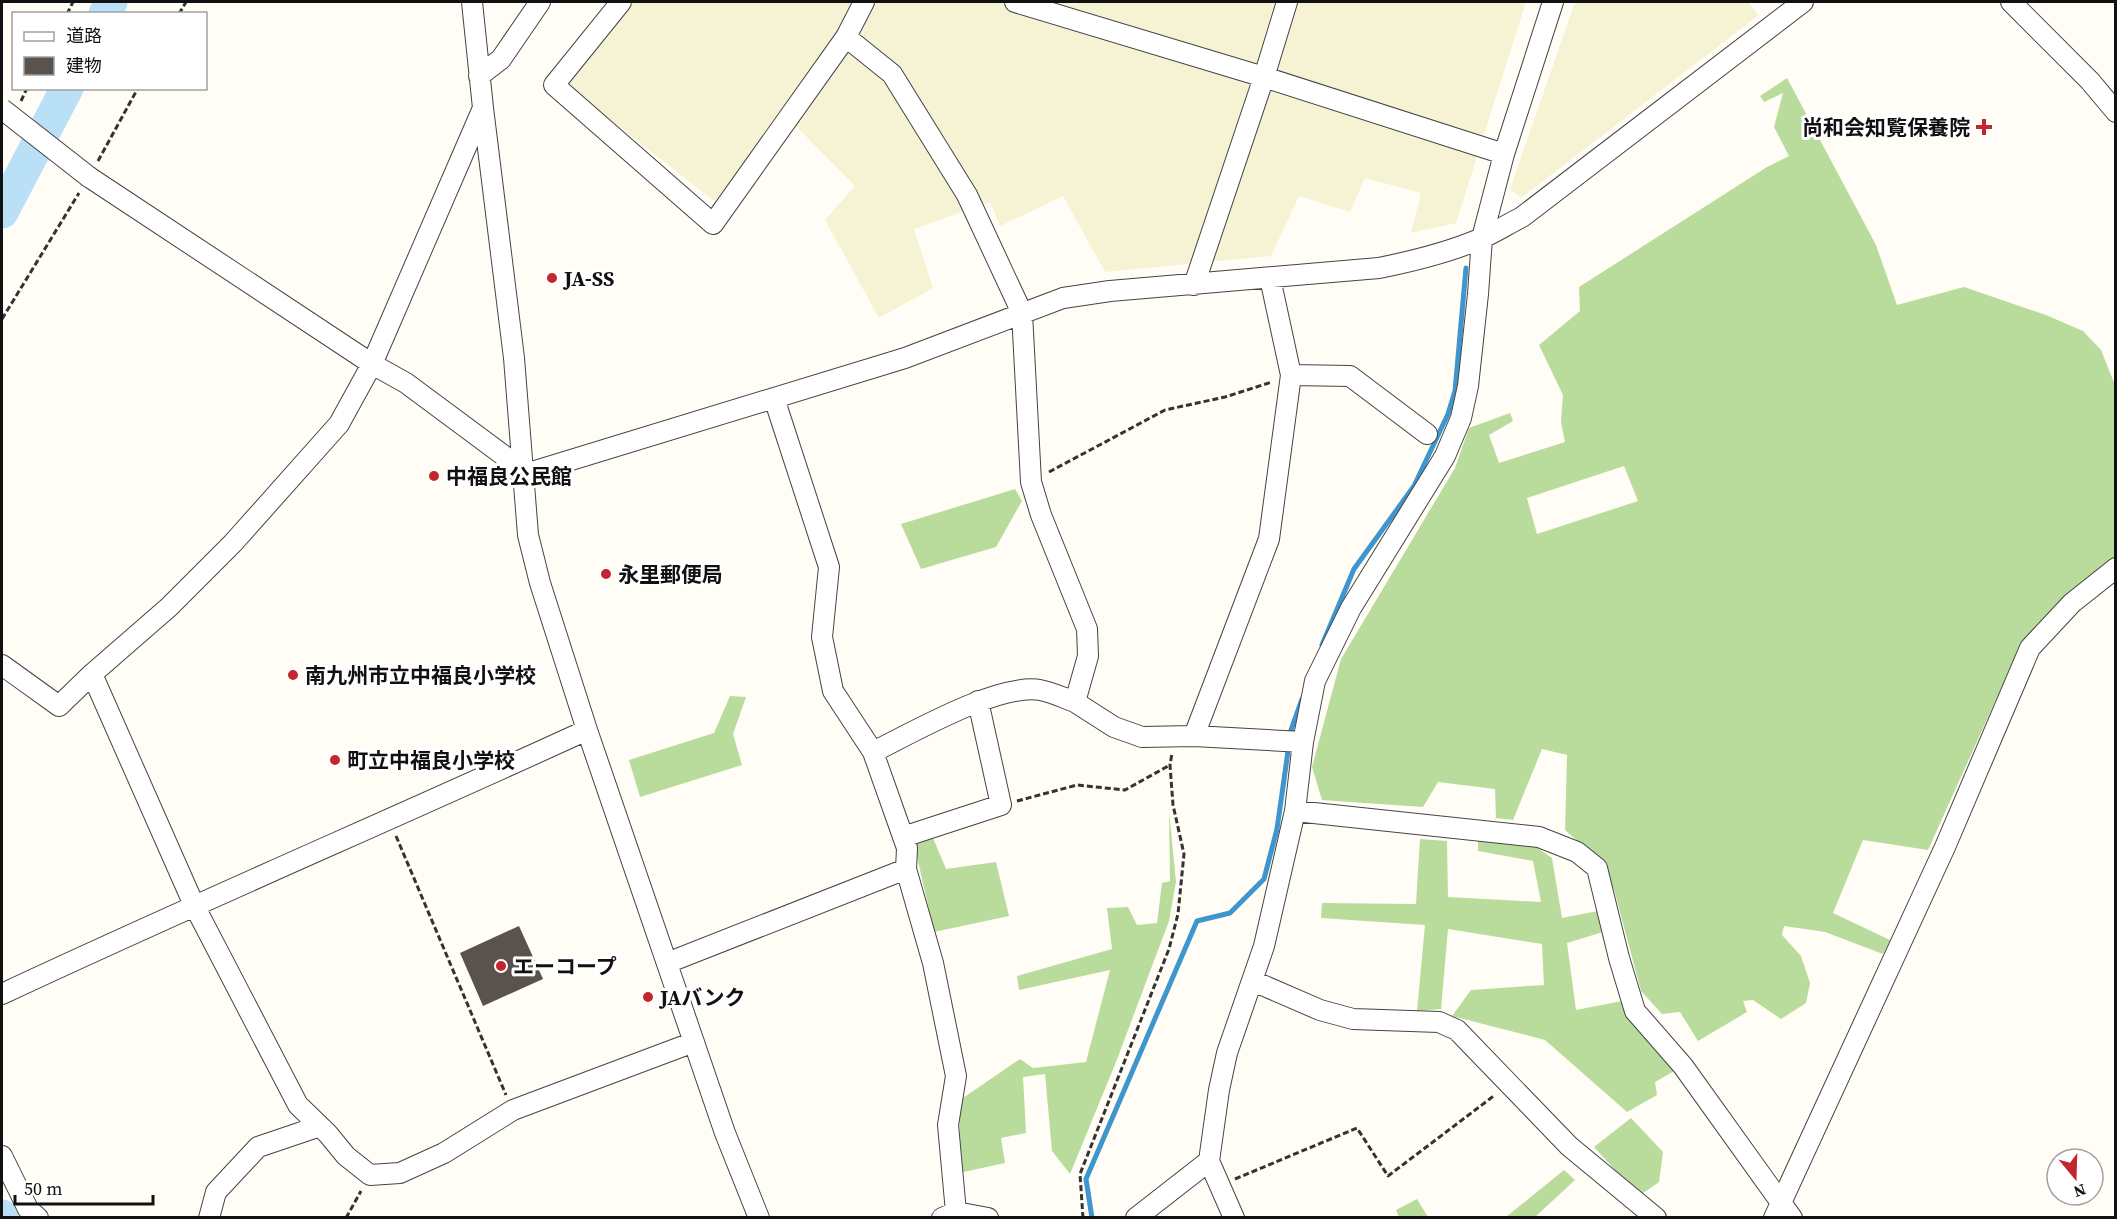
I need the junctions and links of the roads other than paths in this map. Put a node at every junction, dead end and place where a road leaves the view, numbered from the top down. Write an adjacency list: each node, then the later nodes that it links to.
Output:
1 (472, 2): 11 (street)
2 (540, 2): 11 (street)
3 (621, 2): 10 (street)
4 (864, 2): 10 (street)
5 (1015, 2): 12 (street)
6 (1287, 2): 12 (street)
7 (1553, 2): 16 (street)
8 (1803, 2): 17 (street)
9 (2011, 2): 15 (street)
10 (846, 37): 20 (street)
11 (479, 76): 13 (street)
12 (1264, 76): 16 (street); 19 (street)
13 (483, 108): 21 (street); 25 (street)
14 (2, 109): 21 (street, bridge)
15 (2115, 112)
16 (1504, 154): 17 (street)
17 (1482, 238): 18 (street); 33 (street)
18 (1270, 278): 19 (street); 22 (street)
19 (1194, 285): 20 (street)
20 (1022, 313): 23 (street); 30 (street)
21 (372, 364): 25 (street); 28 (street)
22 (1290, 375): 24 (street); 32 (street)
23 (774, 398): 25 (street); 34 (street)
24 (1427, 434)
25 (522, 475): 31 (street)
26 (2115, 568): 46 (street)
27 (2, 665): 28 (street)
28 (92, 674): 38 (street)
29 (978, 701): 30 (street); 34 (street); 36 (street)
30 (1075, 702): 32 (street)
31 (587, 730): 38 (street); 39 (street)
32 (1185, 737): 33 (street)
33 (1292, 741): 35 (street)
34 (873, 752): 36 (street)
35 (1295, 812): 40 (street); 46 (street)
36 (903, 837): 37 (street)
37 (906, 869): 39 (street); 47 (street)
38 (194, 905): 41 (street); 43 (street)
39 (667, 963): 42 (street)
40 (1253, 981): 45 (street); 54 (street)
41 (2, 994)
42 (693, 1042): 43 (street); 50 (street)
43 (320, 1125): 49 (street)
44 (2, 1156): 48 (street)
45 (1209, 1161): 52 (street); 53 (street)
46 (1782, 1213)
47 (949, 1215): 51 (street)
48 (38, 1218)
49 (209, 1218)
50 (759, 1218)
51 (988, 1218)
52 (1136, 1218)
53 (1234, 1218)
54 (1656, 1218)

